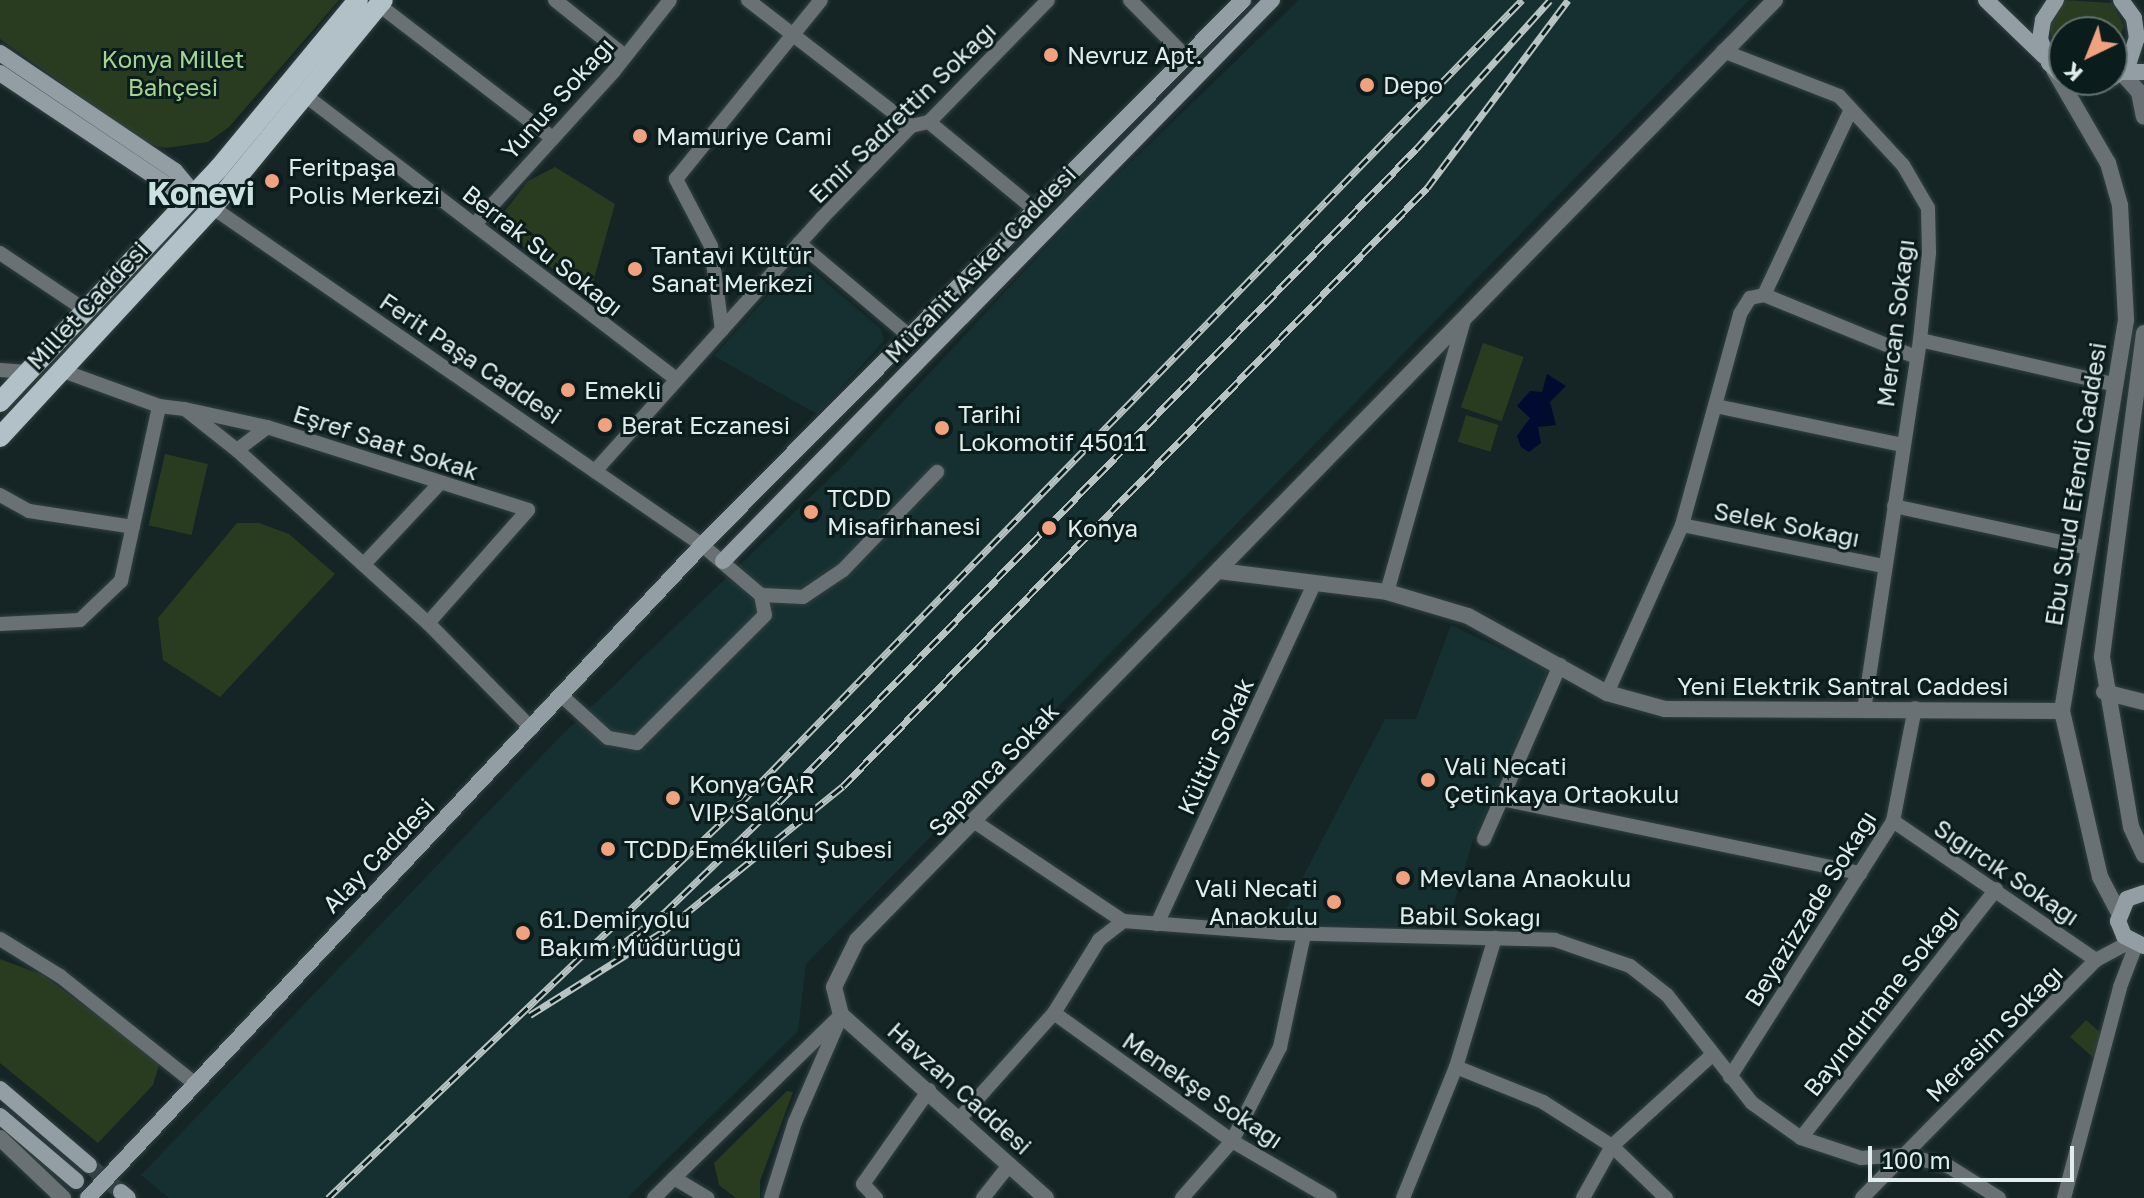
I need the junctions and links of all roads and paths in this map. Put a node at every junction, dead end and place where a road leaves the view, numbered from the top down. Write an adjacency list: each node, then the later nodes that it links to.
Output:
1 (358, 0): 33 (main road, Millet Caddesi)
2 (555, 0): 21 (street)
3 (670, 0): 21 (street, Yunus Sokağı)
4 (748, 0): 16 (street)
5 (821, 0): 16 (street)
6 (1048, 0): 30 (street, Emir Sadrettin Sokağı)
7 (1130, 0): 22 (street)
8 (1243, 0): 22 (main road, Mücahit Asker Caddesi)
9 (1272, 0): 69 (main road, Mücahit Asker Caddesi)
10 (1775, 0): 18 (street, Sapanca Sokak)
11 (1986, 0): 23 (main road)
12 (2056, 0): 17 (main road)
13 (2123, 1): 15 (main road); 20 (main road)
14 (381, 3): 26 (main road, Millet Caddesi); 32 (street)
15 (2144, 11)
16 (794, 35): 31 (street); 42 (street)
17 (2048, 50)
18 (1723, 51): 28 (street, Mercan Sokağı); 41 (street, Sapanca Sokak)
19 (0, 53): 33 (main road, Ferit Paşa Caddesi)
20 (2128, 53)
21 (625, 56): 32 (street, Yunus Sokağı)
22 (1187, 58): 35 (main road, Mücahit Asker Caddesi)
23 (2048, 62)
24 (0, 73): 33 (main road, Ferit Paşa Caddesi)
25 (2128, 85): 29 (street)
26 (306, 96): 34 (main road, Millet Caddesi); 36 (street, Berrak Su Sokağı)
27 (2070, 96): 51 (street, Ebu Suud Efendi Caddesi)
28 (1851, 109): 39 (street); 45 (street, Mercan Sokağı)
29 (2144, 117)
30 (929, 122): 31 (street, Emir Sadrettin Sokağı); 35 (street)
31 (911, 126): 37 (street, Emir Sadrettin Sokağı)
32 (551, 137): 36 (street, Yunus Sokağı)
33 (194, 194): 34 (street, Ferit Paşa Caddesi); 40 (main road, Millet Caddesi)
34 (212, 208): 48 (main road, Millet Caddesi); 60 (street, Ferit Paşa Caddesi)
35 (1033, 208): 44 (main road, Mücahit Asker Caddesi)
36 (475, 224): 50 (street, Berrak Su Sokağı)
37 (799, 243): 42 (street, Emir Sadrettin Sokağı); 44 (street)
38 (0, 253): 40 (street)
39 (1764, 295): 46 (street); 54 (street)
40 (85, 310): 49 (main road, Millet Caddesi)
41 (1464, 316): 72 (street, Sapanca Sokak); 74 (street)
42 (722, 330): 50 (street, Emir Sadrettin Sokağı)
43 (2144, 333): 79 (street, Ebu Suud Efendi Caddesi)
44 (907, 334): 67 (main road, Mücahit Asker Caddesi)
45 (1920, 340): 46 (street, Mercan Sokağı); 51 (street)
46 (1916, 357): 58 (street, Mercan Sokağı)
47 (0, 370): 49 (street)
48 (63, 371): 53 (street); 57 (main road, Millet Caddesi)
49 (27, 372): 52 (main road, Millet Caddesi)
50 (677, 380): 60 (street, Emir Sadrettin Sokağı)
51 (2116, 385): 68 (street, Ebu Suud Efendi Caddesi)
52 (0, 402)
53 (159, 406): 55 (street); 66 (street)
54 (1716, 406): 58 (street); 65 (street)
55 (185, 409): 56 (street); 59 (street)
56 (267, 427): 59 (street, Eşref Saat Sokak); 62 (street, Eşref Saat Sokak)
57 (0, 437)
58 (1902, 445): 64 (street, Mercan Sokağı)
59 (237, 450): 70 (street)
60 (595, 471): 67 (street, Ferit Paşa Caddesi)
61 (937, 472): 75 (street)
62 (439, 484): 70 (street); 76 (street, Eşref Saat Sokak)
63 (0, 495): 66 (street)
64 (1894, 506): 68 (street); 71 (street, Mercan Sokağı)
65 (1682, 525): 71 (street, Selek Sokağı); 80 (street)
66 (133, 527): 77 (street)
67 (702, 545): 69 (street, Ferit Paşa Caddesi); 81 (main road, Alay Caddesi)
68 (2088, 548): 85 (street, Ebu Suud Efendi Caddesi)
69 (723, 561): 75 (street, Ferit Paşa Caddesi)
70 (364, 564): 76 (street)
71 (1884, 566): 84 (street, Mercan Sokağı)
72 (1219, 571): 73 (street, Yeni Elektrik Santral Caddesi); 89 (street, Sapanca Sokak)
73 (1313, 586): 74 (street, Yeni Elektrik Santral Caddesi); 97 (street, Kültür Sokak)
74 (1387, 592): 78 (street, Yeni Elektrik Santral Caddesi)
75 (761, 595): 81 (street)
76 (428, 623): 86 (street)
77 (0, 624)
78 (1560, 665): 80 (street, Yeni Elektrik Santral Caddesi); 87 (street)
79 (2104, 692): 82 (street); 91 (street, Ebu Suud Efendi Caddesi)
80 (1607, 693): 84 (street, Yeni Elektrik Santral Caddesi)
81 (563, 697): 86 (main road, Alay Caddesi)
82 (2144, 702)
83 (1915, 708): 84 (street, Yeni Elektrik Santral Caddesi); 85 (street, Yeni Elektrik Santral Caddesi); 88 (street, Beyazizzade Sokağı)
84 (1864, 709)
85 (2062, 711): 95 (street, Ebu Suud Efendi Caddesi)
86 (532, 729): 108 (main road, Alay Caddesi)
87 (1502, 799): 90 (street); 92 (street)
88 (1893, 821): 92 (street, Beyazizzade Sokağı); 93 (street, Sığırcık Sokağı)
89 (975, 822): 96 (street, Babil Sokağı); 104 (street, Sapanca Sokak)
90 (1484, 839)
91 (2144, 855)
92 (1860, 873): 107 (street, Beyazizzade Sokağı)
93 (1996, 889): 102 (street, Sığırcık Sokağı); 114 (street, Bayındırhane Sokağı)
94 (2144, 893): 95 (main road)
95 (2119, 913): 101 (main road)
96 (1123, 921): 97 (street, Babil Sokağı); 103 (street)
97 (1157, 924): 98 (street, Babil Sokağı)
98 (1304, 934): 99 (street, Babil Sokağı); 115 (street)
99 (1495, 938): 105 (street, Babil Sokağı); 106 (street)
100 (0, 939): 108 (street)
101 (2139, 945): 102 (street, Merasim Sokağı); 137 (street)
102 (2096, 960): 117 (street, Merasim Sokağı)
103 (1054, 1013): 112 (street); 115 (street, Menekşe Sokağı)
104 (841, 1015): 110 (street, Havzan Caddesi); 120 (street); 126 (street)
105 (1712, 1055): 107 (street, Babil Sokağı); 116 (street)
106 (1456, 1067): 116 (street); 132 (street)
107 (1730, 1077): 114 (street, Babil Sokağı)
108 (194, 1083): 123 (main road, Alay Caddesi)
109 (0, 1089): 119 (main road)
110 (929, 1090): 112 (street, Havzan Caddesi); 127 (street)
111 (0, 1116): 121 (main road)
112 (961, 1117): 118 (street, Havzan Caddesi)
113 (0, 1138): 122 (street)
114 (1801, 1138): 117 (street, Babil Sokağı)
115 (1232, 1141): 130 (street); 131 (street, Menekşe Sokağı)
116 (1612, 1146): 133 (street); 134 (street)
117 (1904, 1155): 135 (street, Merasim Sokağı); 136 (street, Babil Sokağı)
118 (1010, 1164): 128 (street); 129 (street, Havzan Caddesi)
119 (89, 1165)
120 (674, 1178): 124 (street); 125 (street)
121 (76, 1181)
122 (63, 1198)
123 (88, 1198)
124 (654, 1198)
125 (707, 1198)
126 (771, 1198)
127 (876, 1198)
128 (983, 1198)
129 (1046, 1198)
130 (1182, 1198)
131 (1330, 1198)
132 (1403, 1198)
133 (1583, 1198)
134 (1666, 1198)
135 (1862, 1198)
136 (1999, 1198)
137 (2064, 1198)

